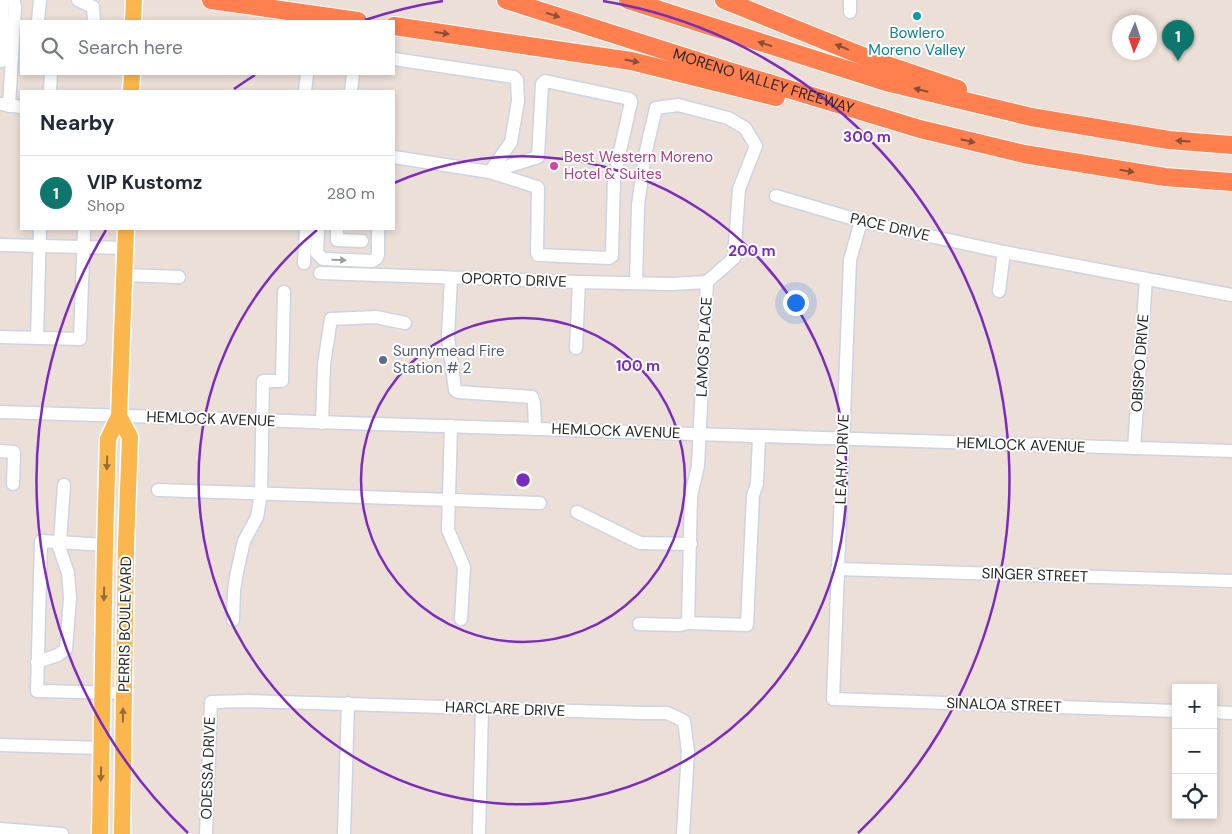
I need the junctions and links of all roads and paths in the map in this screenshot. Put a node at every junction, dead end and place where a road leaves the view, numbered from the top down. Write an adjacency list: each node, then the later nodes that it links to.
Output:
1 (3, 0): 16 (street)
2 (14, 0): 16 (street)
3 (40, 0): 10 (street)
4 (78, 0): 11 (street)
5 (134, 0): 12 (main road)
6 (212, 0): 13 (highway)
7 (506, 0): 27 (highway, MORENO VALLEY FREEWAY, one-way to 27)
8 (628, 0): 26 (highway, one-way to 8)
9 (724, 0): 26 (highway, one-way to 9)
10 (38, 20)
11 (94, 20)
12 (134, 20)
13 (351, 20)
14 (395, 26): 27 (highway, one-way to 27)
15 (395, 59): 30 (street)
16 (4, 61): 25 (street)
17 (51, 75): 21 (street)
18 (132, 75): 22 (main road)
19 (307, 75): 23 (street)
20 (353, 75): 24 (street)
21 (50, 90)
22 (131, 90)
23 (305, 90)
24 (351, 90)
25 (10, 105)
26 (1088, 126): 28 (highway, one-way to 26)
27 (920, 129): 31 (highway, MORENO VALLEY FREEWAY, one-way to 31)
28 (1232, 144)
29 (395, 157): 30 (street)
30 (490, 172): 30 (street)
31 (1232, 182)
32 (776, 196): 33 (street, PACE DRIVE)
33 (861, 221): 46 (street, PACE DRIVE); 71 (street, LEAHY DRIVE)
34 (40, 230): 43 (street)
35 (84, 230): 44 (street)
36 (126, 230): 45 (main road, PERRIS BOULEVARD)
37 (306, 230): 47 (street)
38 (318, 230): 40 (street, one-way to 40)
39 (337, 230): 41 (street)
40 (378, 230)
41 (362, 241)
42 (0, 245): 43 (street)
43 (40, 247): 44 (street); 61 (street)
44 (83, 247): 45 (street); 61 (street)
45 (125, 248): 49 (main road, PERRIS BOULEVARD)
46 (1004, 252): 52 (street, PACE DRIVE); 56 (street)
47 (304, 263)
48 (320, 272): 51 (street, OPORTO DRIVE)
49 (124, 275): 50 (street); 64 (main road, PERRIS BOULEVARD)
50 (179, 278)
51 (451, 278): 53 (street, OPORTO DRIVE); 68 (street)
52 (1146, 279): 58 (street, PACE DRIVE); 72 (street, OBISPO DRIVE)
53 (579, 282): 55 (street, OPORTO DRIVE); 62 (street)
54 (707, 282): 55 (street, OPORTO DRIVE); 55 (street, LAMOS PLACE); 69 (street, LAMOS PLACE)
55 (636, 283)
56 (999, 291)
57 (284, 292): 65 (street)
58 (1232, 294)
59 (405, 324): 66 (street)
60 (0, 337): 61 (street)
61 (37, 338)
62 (576, 348)
63 (0, 412): 64 (street, HEMLOCK AVENUE)
64 (119, 416): 65 (street, HEMLOCK AVENUE); 84 (main road, PERRIS BOULEVARD, one-way to 84); 93 (main road, PERRIS BOULEVARD)
65 (262, 421): 66 (street, HEMLOCK AVENUE); 78 (street)
66 (322, 423): 67 (street, HEMLOCK AVENUE)
67 (451, 426): 68 (street, HEMLOCK AVENUE); 79 (street)
68 (534, 429): 69 (street, HEMLOCK AVENUE)
69 (700, 434): 70 (street, HEMLOCK AVENUE); 83 (street, LAMOS PLACE)
70 (759, 436): 71 (street, HEMLOCK AVENUE); 89 (street)
71 (843, 440): 72 (street, HEMLOCK AVENUE); 85 (street, LEAHY DRIVE)
72 (1134, 448): 74 (street, HEMLOCK AVENUE)
73 (0, 451): 75 (street)
74 (1232, 451)
75 (13, 484)
76 (64, 485): 82 (street)
77 (158, 490): 78 (street)
78 (262, 494): 79 (street); 88 (street)
79 (448, 499): 80 (street); 87 (street)
80 (540, 503)
81 (577, 512): 83 (street)
82 (58, 541): 84 (street); 91 (street); 91 (street)
83 (690, 544): 89 (street, LAMOS PLACE)
84 (105, 545): 92 (main road, PERRIS BOULEVARD, one-way to 92)
85 (837, 569): 86 (street, SINGER STREET); 94 (street, LEAHY DRIVE)
86 (1232, 581)
87 (461, 619)
88 (233, 620)
89 (688, 623): 90 (street)
90 (639, 624)
91 (37, 662): 92 (street)
92 (102, 692): 93 (street); 102 (main road, PERRIS BOULEVARD)
93 (124, 693): 106 (main road, PERRIS BOULEVARD, one-way to 93)
94 (833, 699): 98 (street, SINALOA STREET)
95 (211, 702): 96 (street, HARCLARE DRIVE); 107 (street, ODESSA DRIVE)
96 (348, 703): 97 (street, HARCLARE DRIVE); 108 (street)
97 (482, 709): 109 (street); 110 (street, HARCLARE DRIVE)
98 (1172, 711)
99 (1217, 712): 100 (street)
100 (1232, 712)
101 (0, 745): 102 (street)
102 (101, 748): 105 (main road, PERRIS BOULEVARD, one-way to 105)
103 (1, 831): 104 (street)
104 (62, 834)
105 (100, 834)
106 (122, 834)
107 (206, 834)
108 (344, 834)
109 (479, 834)
110 (683, 834)

